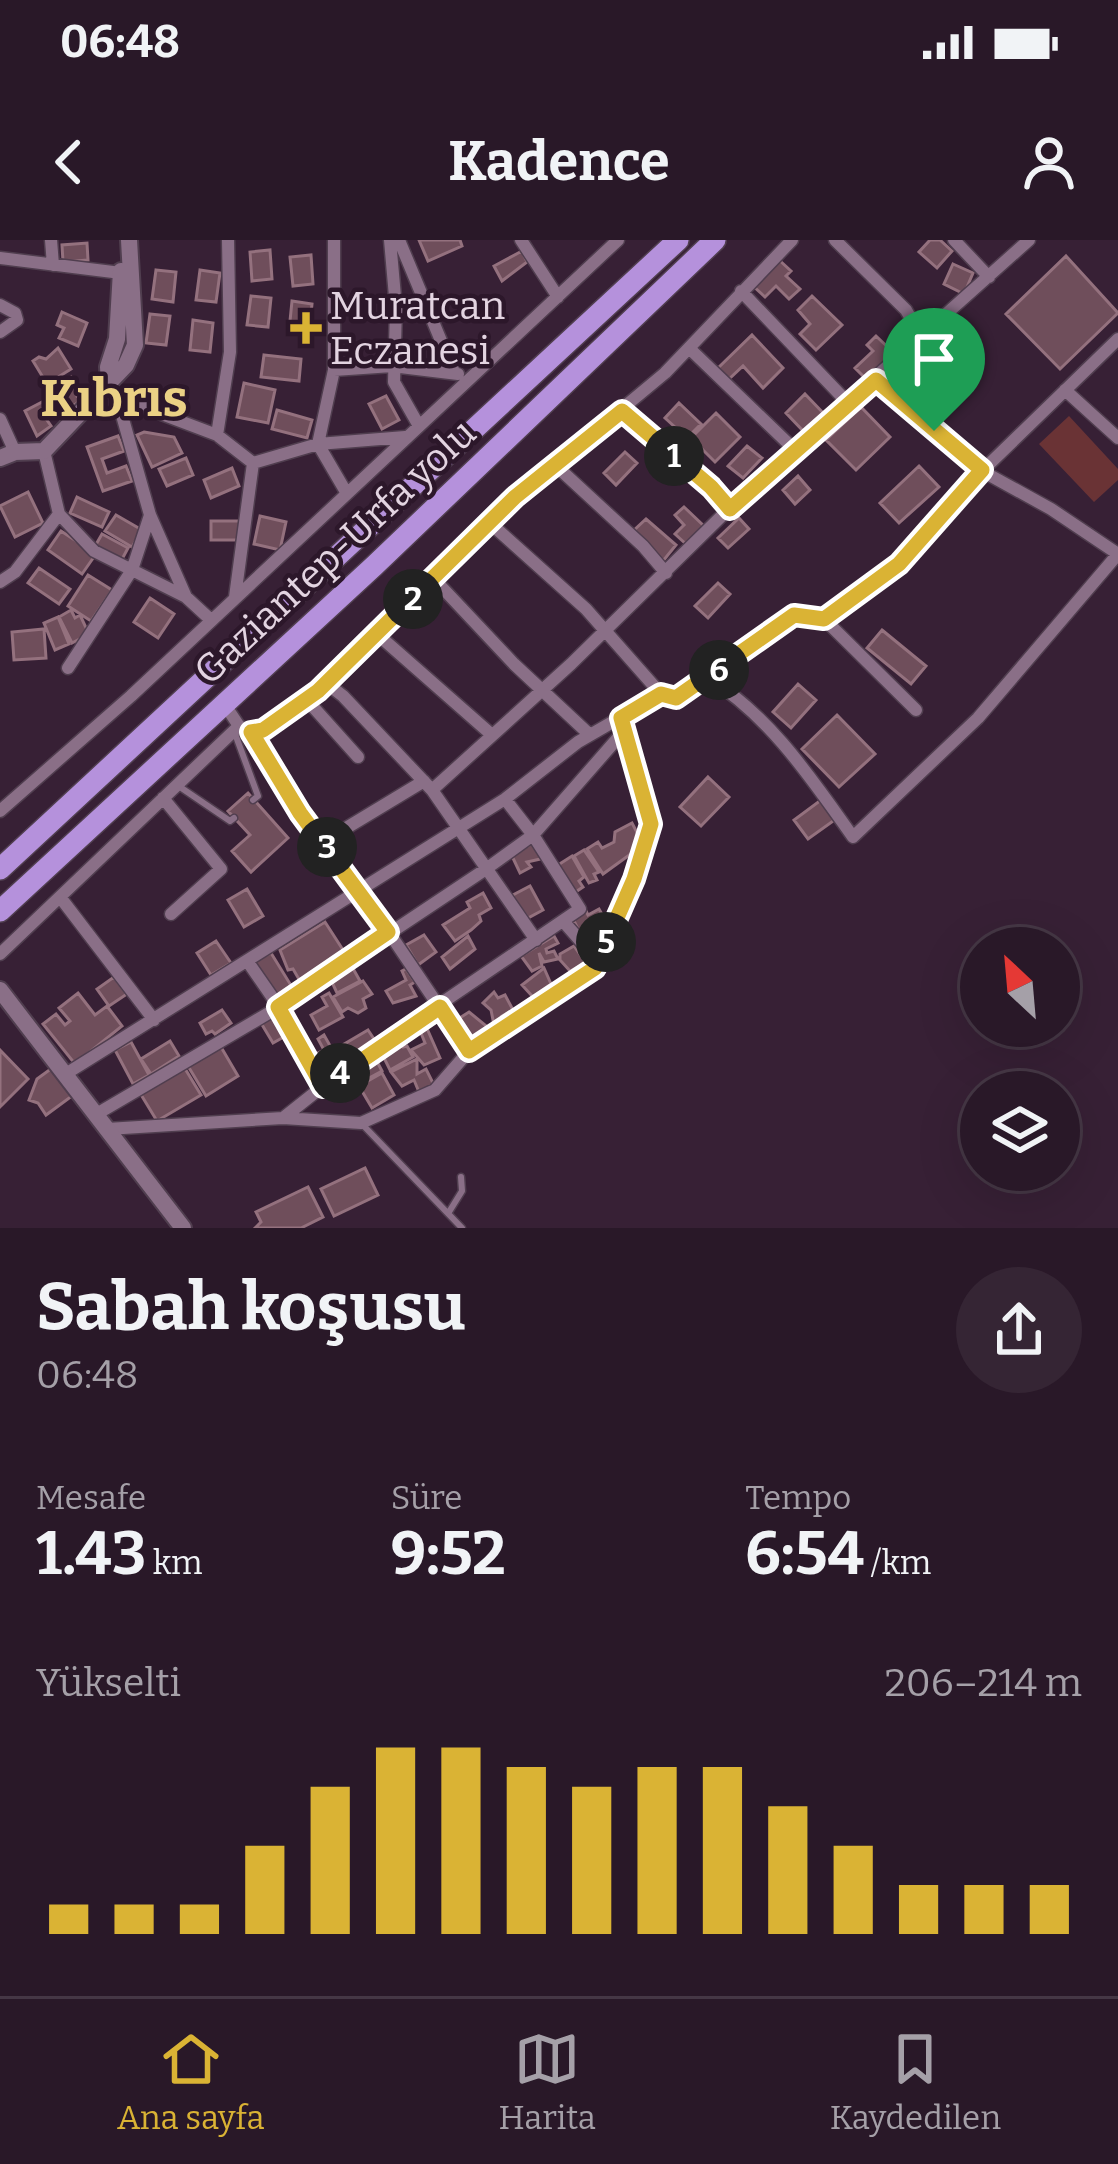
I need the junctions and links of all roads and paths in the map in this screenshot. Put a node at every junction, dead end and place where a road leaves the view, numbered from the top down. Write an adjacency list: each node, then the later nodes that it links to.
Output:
1 (51, 240): 16 (street)
2 (119, 240): 17 (street)
3 (128, 240): 31 (street)
4 (229, 240): 37 (street)
5 (334, 240): 27 (street)
6 (394, 240): 26 (street); 28 (street)
7 (521, 240): 20 (street)
8 (618, 240): 20 (street)
9 (678, 240): 86 (highway, Gaziantep-Urfa yolu)
10 (715, 240): 69 (highway, Gaziantep-Urfa yolu)
11 (792, 240): 19 (street)
12 (836, 240): 23 (street)
13 (954, 240): 18 (street)
14 (1029, 240): 18 (street)
15 (0, 258): 16 (street)
16 (53, 265): 17 (street)
17 (121, 273): 31 (street)
18 (989, 277): 23 (street)
19 (741, 291): 25 (street); 33 (street)
20 (558, 297): 29 (street)
21 (0, 305): 22 (street)
22 (0, 332)
23 (922, 338): 30 (street)
24 (1118, 339): 32 (street)
25 (690, 349): 34 (street); 42 (street)
26 (392, 366): 27 (street); 28 (street); 36 (street)
27 (334, 370): 40 (street)
28 (454, 372): 29 (street)
29 (470, 379): 36 (street)
30 (876, 380): 33 (street); 46 (street)
31 (112, 388): 37 (street); 41 (street); 50 (street)
32 (1065, 389): 39 (street); 46 (street)
33 (849, 404): 42 (street)
34 (622, 411): 45 (street); 48 (street)
35 (0, 419): 43 (street)
36 (419, 426): 38 (street)
37 (217, 435): 44 (street)
38 (406, 437): 40 (street); 47 (street)
39 (1118, 438)
40 (317, 444): 44 (street); 47 (street)
41 (44, 451): 43 (street); 49 (street)
42 (796, 451): 48 (street)
43 (7, 455)
44 (254, 463): 58 (street)
45 (553, 463): 51 (street); 54 (street)
46 (982, 470): 52 (street); 59 (street)
47 (346, 492): 58 (street)
48 (730, 509): 54 (street)
49 (59, 514): 53 (street); 56 (street)
50 (149, 515): 53 (street); 57 (street)
51 (490, 523): 55 (street); 61 (street)
52 (1118, 554): 64 (street)
53 (132, 571): 57 (street); 63 (street)
54 (666, 574): 61 (street)
55 (435, 580): 62 (street); 66 (street)
56 (0, 582)
57 (186, 597): 60 (street)
58 (235, 598): 60 (street)
59 (824, 619): 64 (street); 70 (street)
60 (211, 620): 81 (street)
61 (606, 630): 66 (street); 67 (street)
62 (376, 633): 65 (street); 73 (street)
63 (68, 668)
64 (707, 677): 67 (street)
65 (326, 682): 68 (street); 77 (street)
66 (540, 690): 73 (street); 74 (street)
67 (661, 694): 71 (street)
68 (306, 699): 72 (street); 75 (street)
69 (225, 705): 72 (street); 90 (highway, Gaziantep-Urfa yolu)
70 (916, 710)
71 (622, 724): 74 (street); 84 (street); 97 (street)
72 (241, 729): 76 (street); 80 (lane); 85 (street)
73 (491, 735): 77 (street)
74 (590, 735): 79 (street)
75 (358, 757)
76 (177, 785): 78 (street); 82 (lane)
77 (428, 785): 83 (street); 85 (street)
78 (163, 798): 89 (street); 91 (street)
79 (505, 799): 83 (street); 84 (street)
80 (254, 800)
81 (0, 811)
82 (234, 818)
83 (457, 827): 87 (street); 88 (street)
84 (533, 835): 87 (street); 92 (street)
85 (323, 842): 88 (street)
86 (0, 869)
87 (486, 869): 93 (street); 94 (street)
88 (361, 891): 93 (street); 96 (street)
89 (60, 897): 95 (street); 101 (street)
90 (0, 911)
91 (171, 914)
92 (563, 921): 94 (street); 97 (street)
93 (388, 932): 99 (street); 100 (street)
94 (536, 940): 100 (street)
95 (0, 954)
96 (248, 962): 99 (street); 101 (street)
97 (598, 962): 102 (street)
98 (0, 990): 103 (street)
99 (278, 1007): 104 (street); 106 (street)
100 (440, 1007): 102 (street); 104 (street)
101 (154, 1020): 103 (street)
102 (469, 1051): 107 (street)
103 (64, 1075): 106 (street)
104 (323, 1087): 105 (street)
105 (284, 1118): 106 (street); 107 (street)
106 (101, 1122): 110 (street)
107 (361, 1123): 109 (lane)
108 (461, 1178): 109 (lane)
109 (449, 1212): 111 (lane)
110 (183, 1228)
111 (462, 1228)

